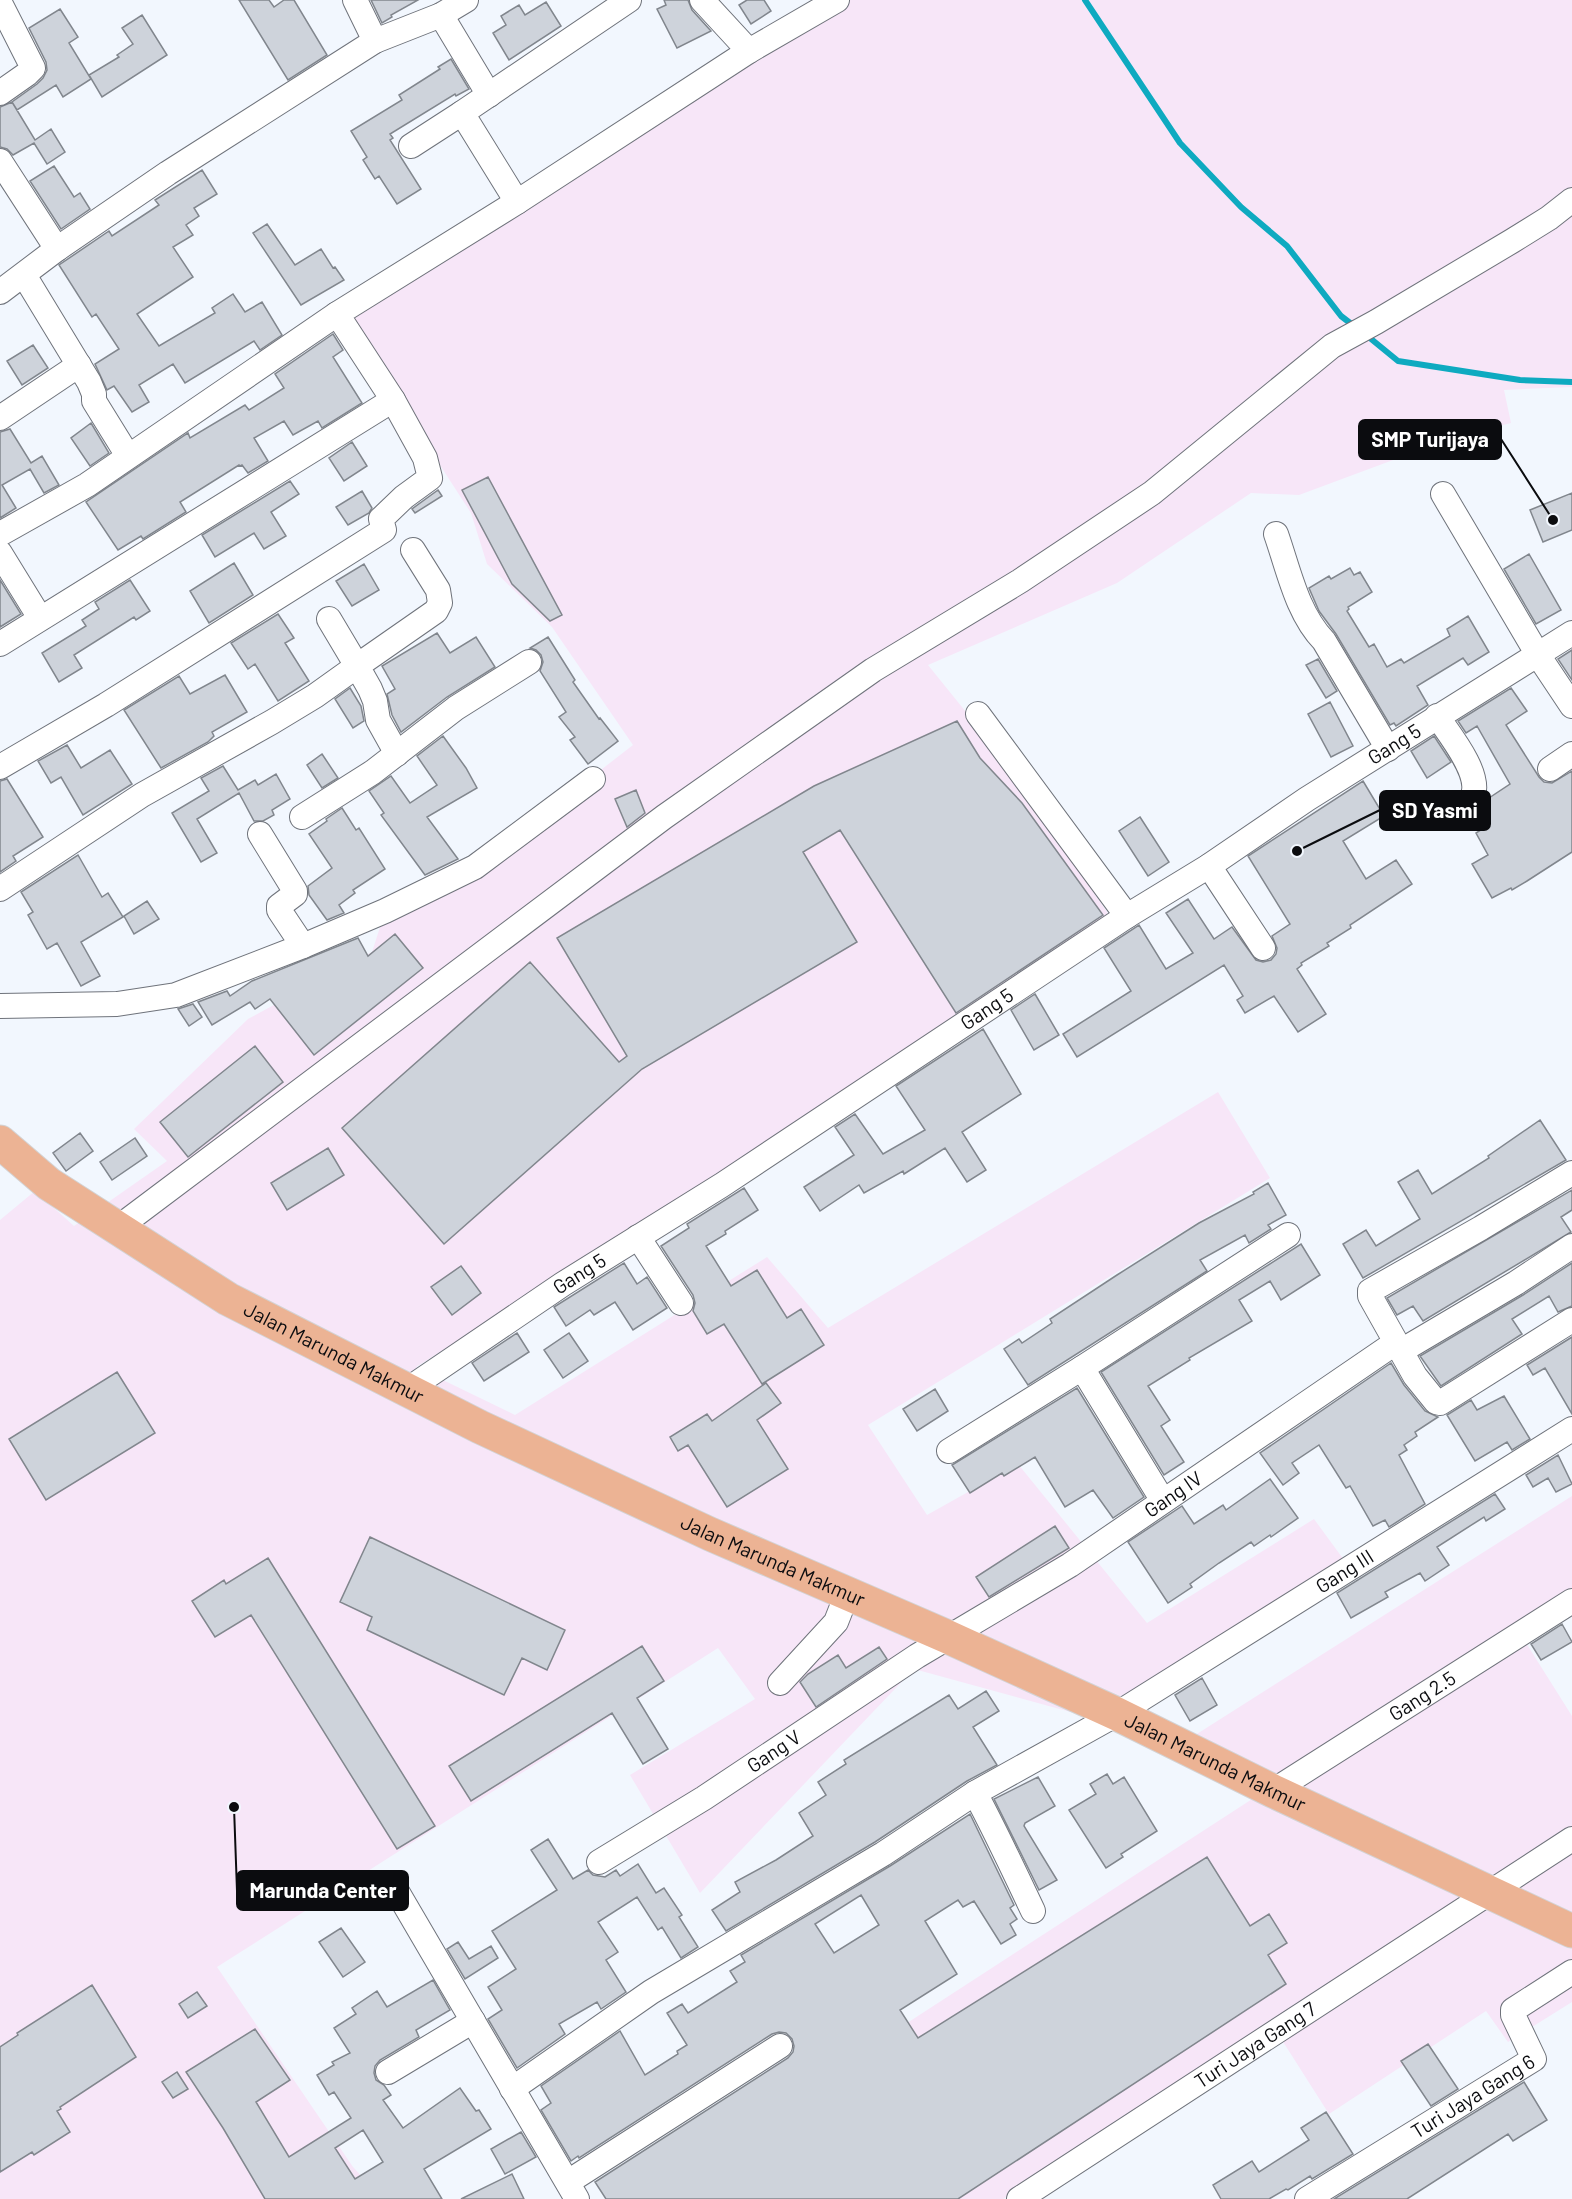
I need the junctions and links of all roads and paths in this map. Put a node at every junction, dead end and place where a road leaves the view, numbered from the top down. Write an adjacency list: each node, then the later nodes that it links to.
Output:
1 (355, 0): 8 (street)
2 (466, 0): 7 (street)
3 (629, 0): 11 (street)
4 (702, 0): 9 (street)
5 (837, 0): 9 (street)
6 (0, 3): 10 (street)
7 (441, 15): 8 (street); 11 (street)
8 (375, 41): 17 (street)
9 (749, 51): 16 (street)
10 (0, 93)
11 (489, 95): 12 (street)
12 (462, 113): 13 (street); 16 (street)
13 (411, 146)
14 (0, 161): 17 (street)
15 (1572, 200): 57 (street)
16 (517, 202): 20 (street)
17 (57, 249): 18 (street)
18 (24, 274): 19 (street); 21 (street)
19 (0, 292)
20 (337, 314): 22 (street); 24 (street)
21 (79, 365): 23 (street); 24 (street)
22 (393, 399): 30 (street); 43 (street)
23 (0, 418)
24 (128, 456): 26 (street)
25 (1443, 494): 34 (street)
26 (0, 534)
27 (1276, 534): 40 (street)
28 (413, 550): 36 (street)
29 (0, 553): 30 (street)
30 (40, 618): 33 (street)
31 (329, 619): 36 (street)
32 (1572, 633): 34 (street, Gang 5)
33 (0, 644)
34 (1538, 655): 37 (street); 39 (street, Gang 5)
35 (529, 662): 41 (street)
36 (357, 666): 41 (street); 50 (street)
37 (1572, 706)
38 (978, 714): 51 (street)
39 (1437, 716): 40 (street, Gang 5); 47 (street)
40 (1388, 749): 49 (street, Gang 5)
41 (397, 754): 46 (street)
42 (1572, 754): 44 (street)
43 (0, 767)
44 (1550, 769)
45 (594, 778): 52 (street)
46 (302, 817)
47 (1456, 817)
48 (260, 834): 52 (street)
49 (1209, 866): 51 (street, Gang 5); 53 (street)
50 (0, 889)
51 (1127, 916): 59 (street, Gang 5)
52 (303, 946): 54 (street)
53 (1263, 948)
54 (0, 1006)
55 (0, 1142): 57 (main road, Jalan Marunda Makmur)
56 (1572, 1173): 63 (street)
57 (119, 1227): 65 (main road, Jalan Marunda Makmur)
58 (1288, 1235): 64 (street)
59 (638, 1237): 61 (street); 65 (street, Gang 5)
60 (1572, 1246): 63 (street, Gang IV)
61 (681, 1303)
62 (1572, 1320): 63 (street)
63 (1398, 1347): 68 (street, Gang IV)
64 (1082, 1368): 67 (street); 68 (street)
65 (408, 1390): 69 (main road, Jalan Marunda Makmur)
66 (1572, 1429): 73 (street, Gang III)
67 (950, 1450)
68 (1163, 1501): 71 (street, Gang IV)
69 (847, 1594): 71 (main road, Jalan Marunda Makmur); 72 (street)
70 (1572, 1601): 74 (street, Gang 2.5)
71 (948, 1637): 73 (main road, Jalan Marunda Makmur); 77 (street, Gang V)
72 (780, 1683)
73 (1117, 1714): 74 (main road, Jalan Marunda Makmur); 75 (street, Gang III)
74 (1273, 1791): 79 (main road, Jalan Marunda Makmur)
75 (975, 1793): 80 (street); 86 (street, Gang III)
76 (1572, 1839): 79 (street, Turi Jaya Gang 7)
77 (599, 1862)
78 (395, 1888): 83 (street)
79 (1491, 1892): 81 (main road, Jalan Marunda Makmur); 88 (street, Turi Jaya Gang 7)
80 (1033, 1911)
81 (1572, 1931)
82 (1572, 1972): 89 (street, Turi Jaya Gang 6)
83 (473, 2020): 85 (street); 86 (street)
84 (780, 2046): 87 (street)
85 (388, 2072)
86 (512, 2089): 87 (street)
87 (572, 2190)
88 (1018, 2199)
89 (1306, 2199)

